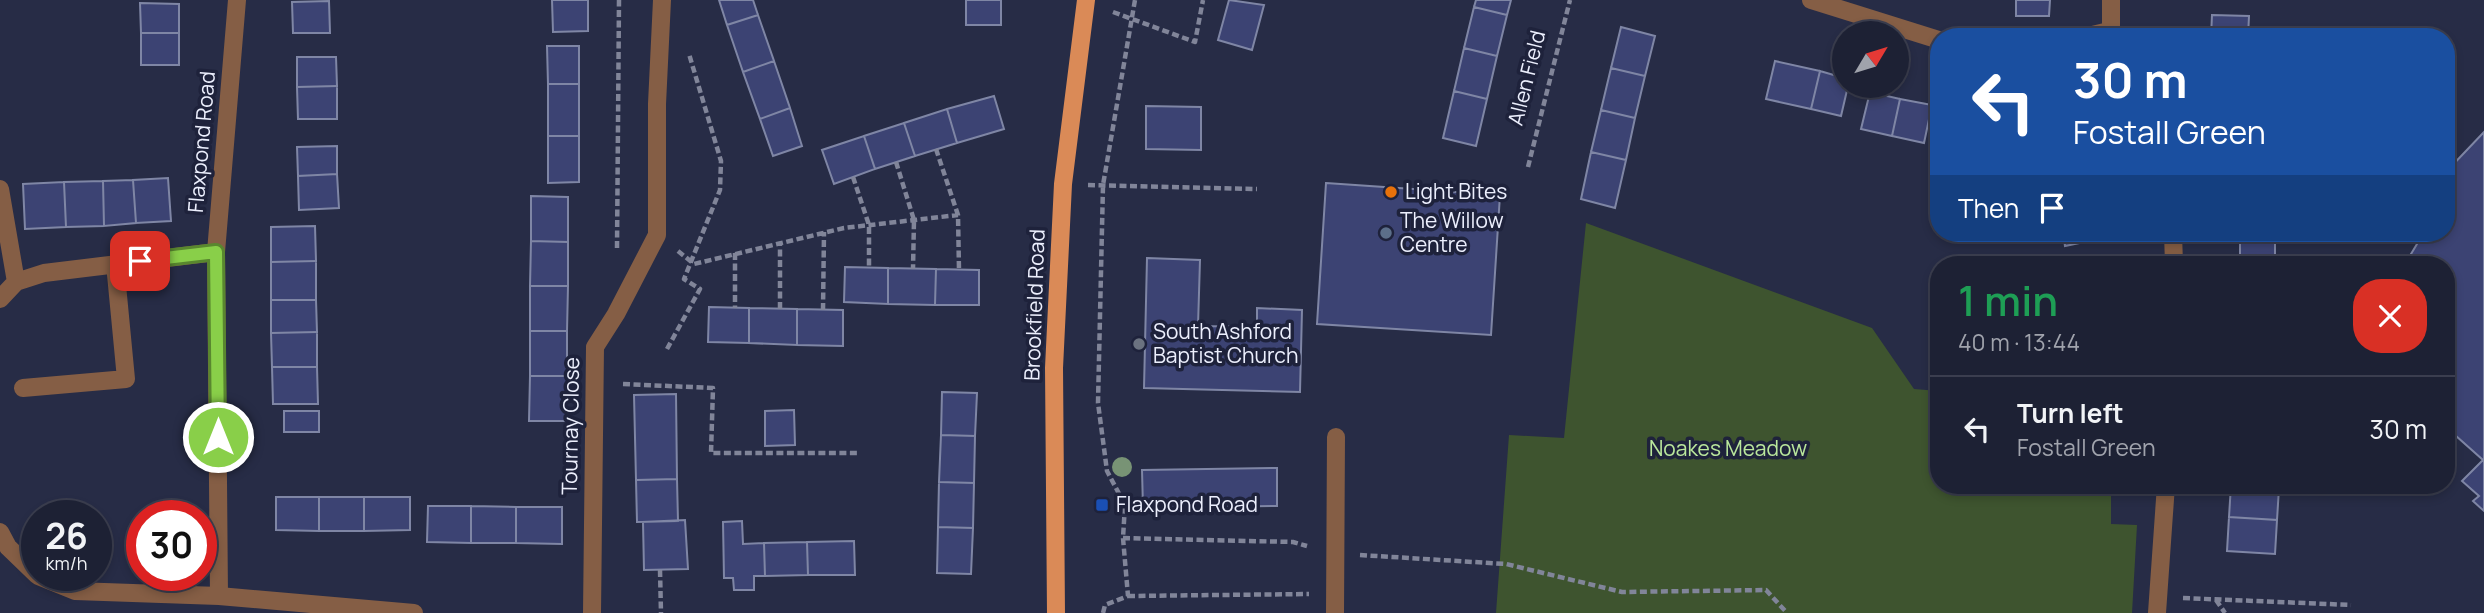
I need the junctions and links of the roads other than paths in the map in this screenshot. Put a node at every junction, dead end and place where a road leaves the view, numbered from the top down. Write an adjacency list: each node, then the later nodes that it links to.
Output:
1 (237, 0): 9 (street, Flaxpond Road)
2 (1811, 0): 7 (street)
3 (2111, 0): 6 (street)
4 (662, 2): 23 (street, Tournay Close)
5 (1086, 2): 24 (main road, Brookfield Road)
6 (2110, 28)
7 (1930, 37)
8 (0, 189): 11 (street)
9 (216, 252): 10 (street); 19 (street, Flaxpond Road)
10 (115, 264): 11 (street); 13 (street)
11 (16, 282): 12 (street)
12 (0, 299)
13 (23, 388)
14 (1336, 437): 20 (street)
15 (2165, 494): 21 (street)
16 (0, 533): 17 (street)
17 (21, 559)
18 (75, 591): 19 (street)
19 (219, 596): 22 (street)
20 (1335, 604)
21 (2158, 605)
22 (414, 613)
23 (592, 613)
24 (1056, 613)

